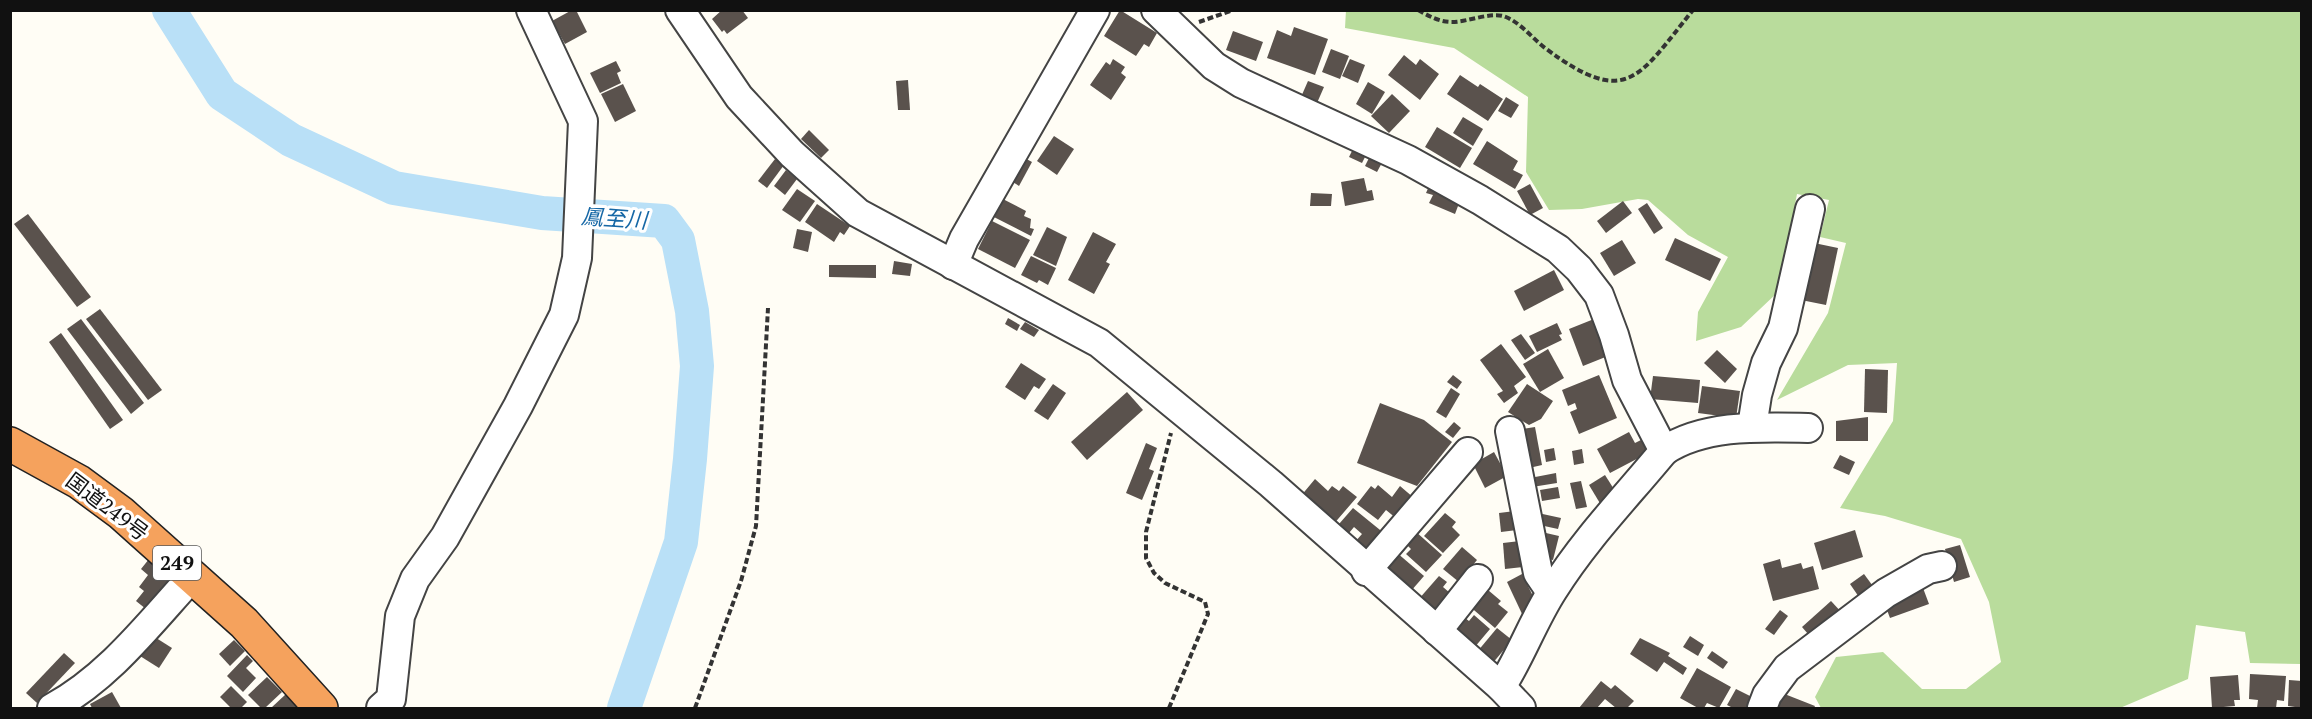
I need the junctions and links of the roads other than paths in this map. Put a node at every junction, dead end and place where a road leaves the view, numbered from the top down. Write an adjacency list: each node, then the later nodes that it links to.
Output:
1 (531, 10): 22 (street)
2 (680, 10): 6 (street)
3 (1095, 10): 6 (street)
4 (1166, 20): 11 (street)
5 (1810, 209): 7 (street)
6 (952, 265): 14 (street)
7 (1752, 427): 8 (street); 11 (street)
8 (1808, 428)
9 (1510, 431): 17 (street)
10 (10, 444): 15 (highway, 国道249号 / 249)
11 (1664, 451): 17 (street)
12 (1468, 452): 14 (street)
13 (1942, 566): 24 (street)
14 (1366, 570): 18 (street)
15 (192, 577): 20 (street); 21 (highway, 国道249号 / 249)
16 (1478, 579): 18 (street)
17 (1551, 592): 19 (street)
18 (1437, 631): 19 (street)
19 (1501, 687): 23 (street)
20 (52, 708)
21 (321, 708)
22 (381, 708)
23 (1521, 708)
24 (1762, 708)

